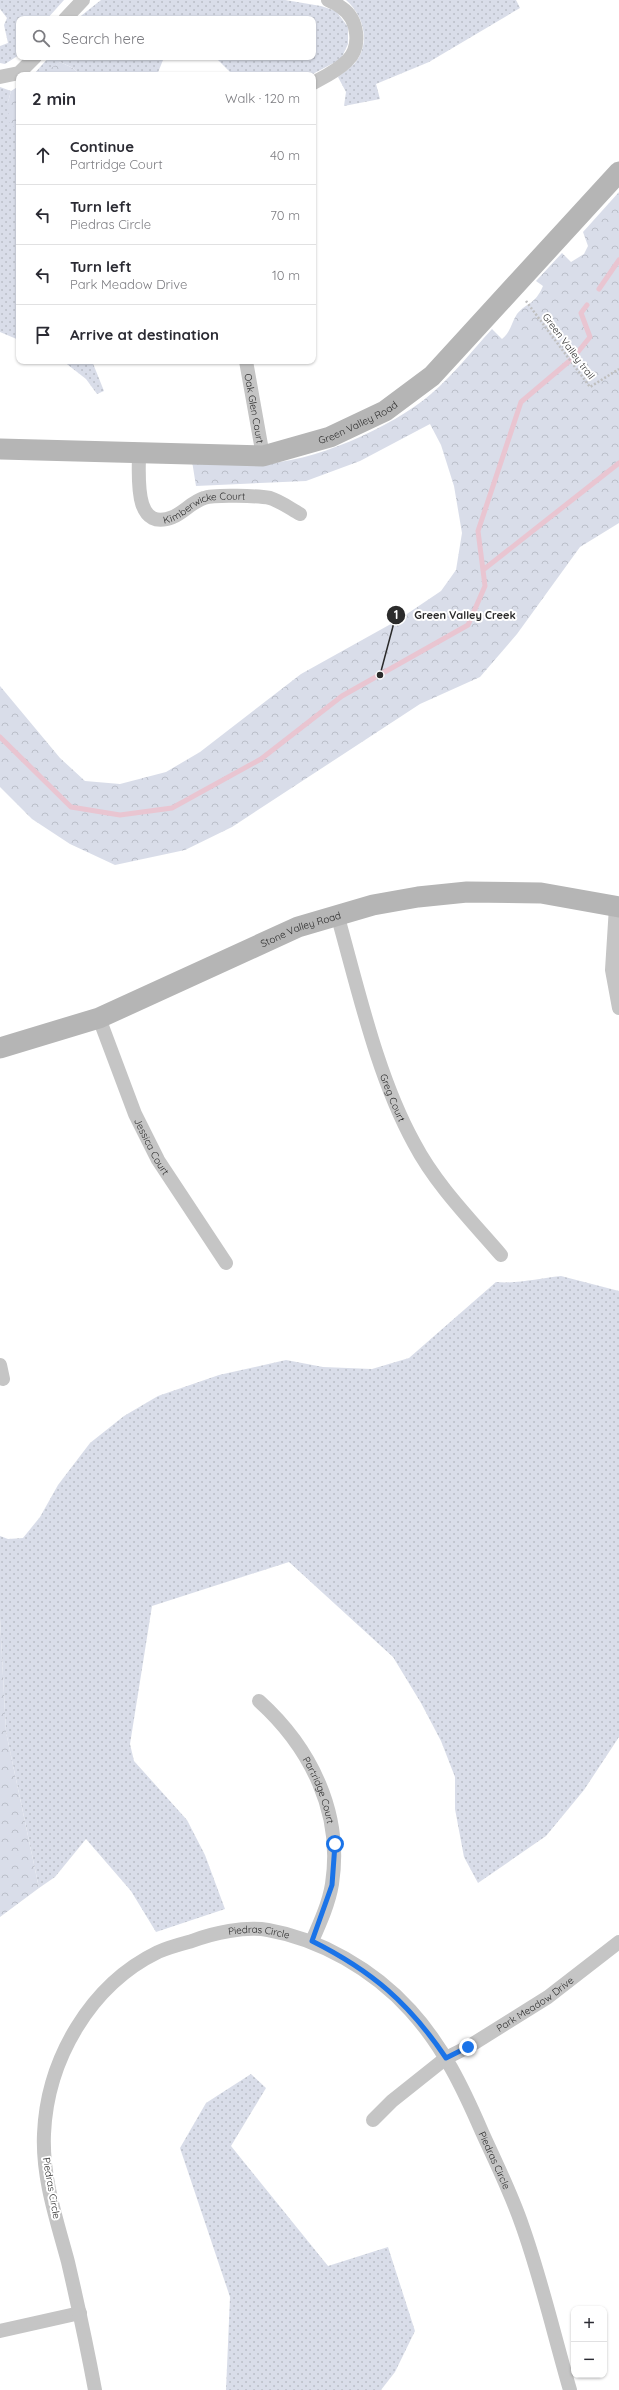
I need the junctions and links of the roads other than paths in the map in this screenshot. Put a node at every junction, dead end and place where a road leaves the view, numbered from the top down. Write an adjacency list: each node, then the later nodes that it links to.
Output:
1 (83, 0): 3 (street)
2 (328, 0): 8 (street)
3 (67, 16)
4 (32, 60): 5 (street)
5 (20, 72)
6 (16, 74): 7 (street)
7 (0, 78)
8 (316, 82)
9 (619, 172): 13 (street, Green Valley Road)
10 (247, 364): 13 (street, Oak Glen Court)
11 (0, 449): 12 (street, Green Valley Road)
12 (139, 453): 13 (street, Green Valley Road); 14 (street, Kimberwicke Court)
13 (263, 456)
14 (300, 514)
15 (617, 907): 16 (street, Stone Valley Road); 17 (street)
16 (337, 914): 18 (street, Stone Valley Road); 20 (street, Greg Court)
17 (619, 1008)
18 (99, 1018): 19 (street, Stone Valley Road); 21 (street, Jessica Court)
19 (0, 1048)
20 (501, 1255)
21 (226, 1263)
22 (0, 1365): 23 (street)
23 (3, 1379)
24 (259, 1701): 25 (street, Partridge Court)
25 (312, 1941): 27 (street, Piedras Circle); 29 (street, Piedras Circle)
26 (619, 1942): 27 (street, Park Meadow Drive)
27 (446, 2058): 28 (street, Park Meadow Drive); 32 (street, Piedras Circle)
28 (373, 2120)
29 (80, 2313): 30 (street); 31 (street, Piedras Circle)
30 (0, 2331)
31 (96, 2390)
32 (570, 2390)

